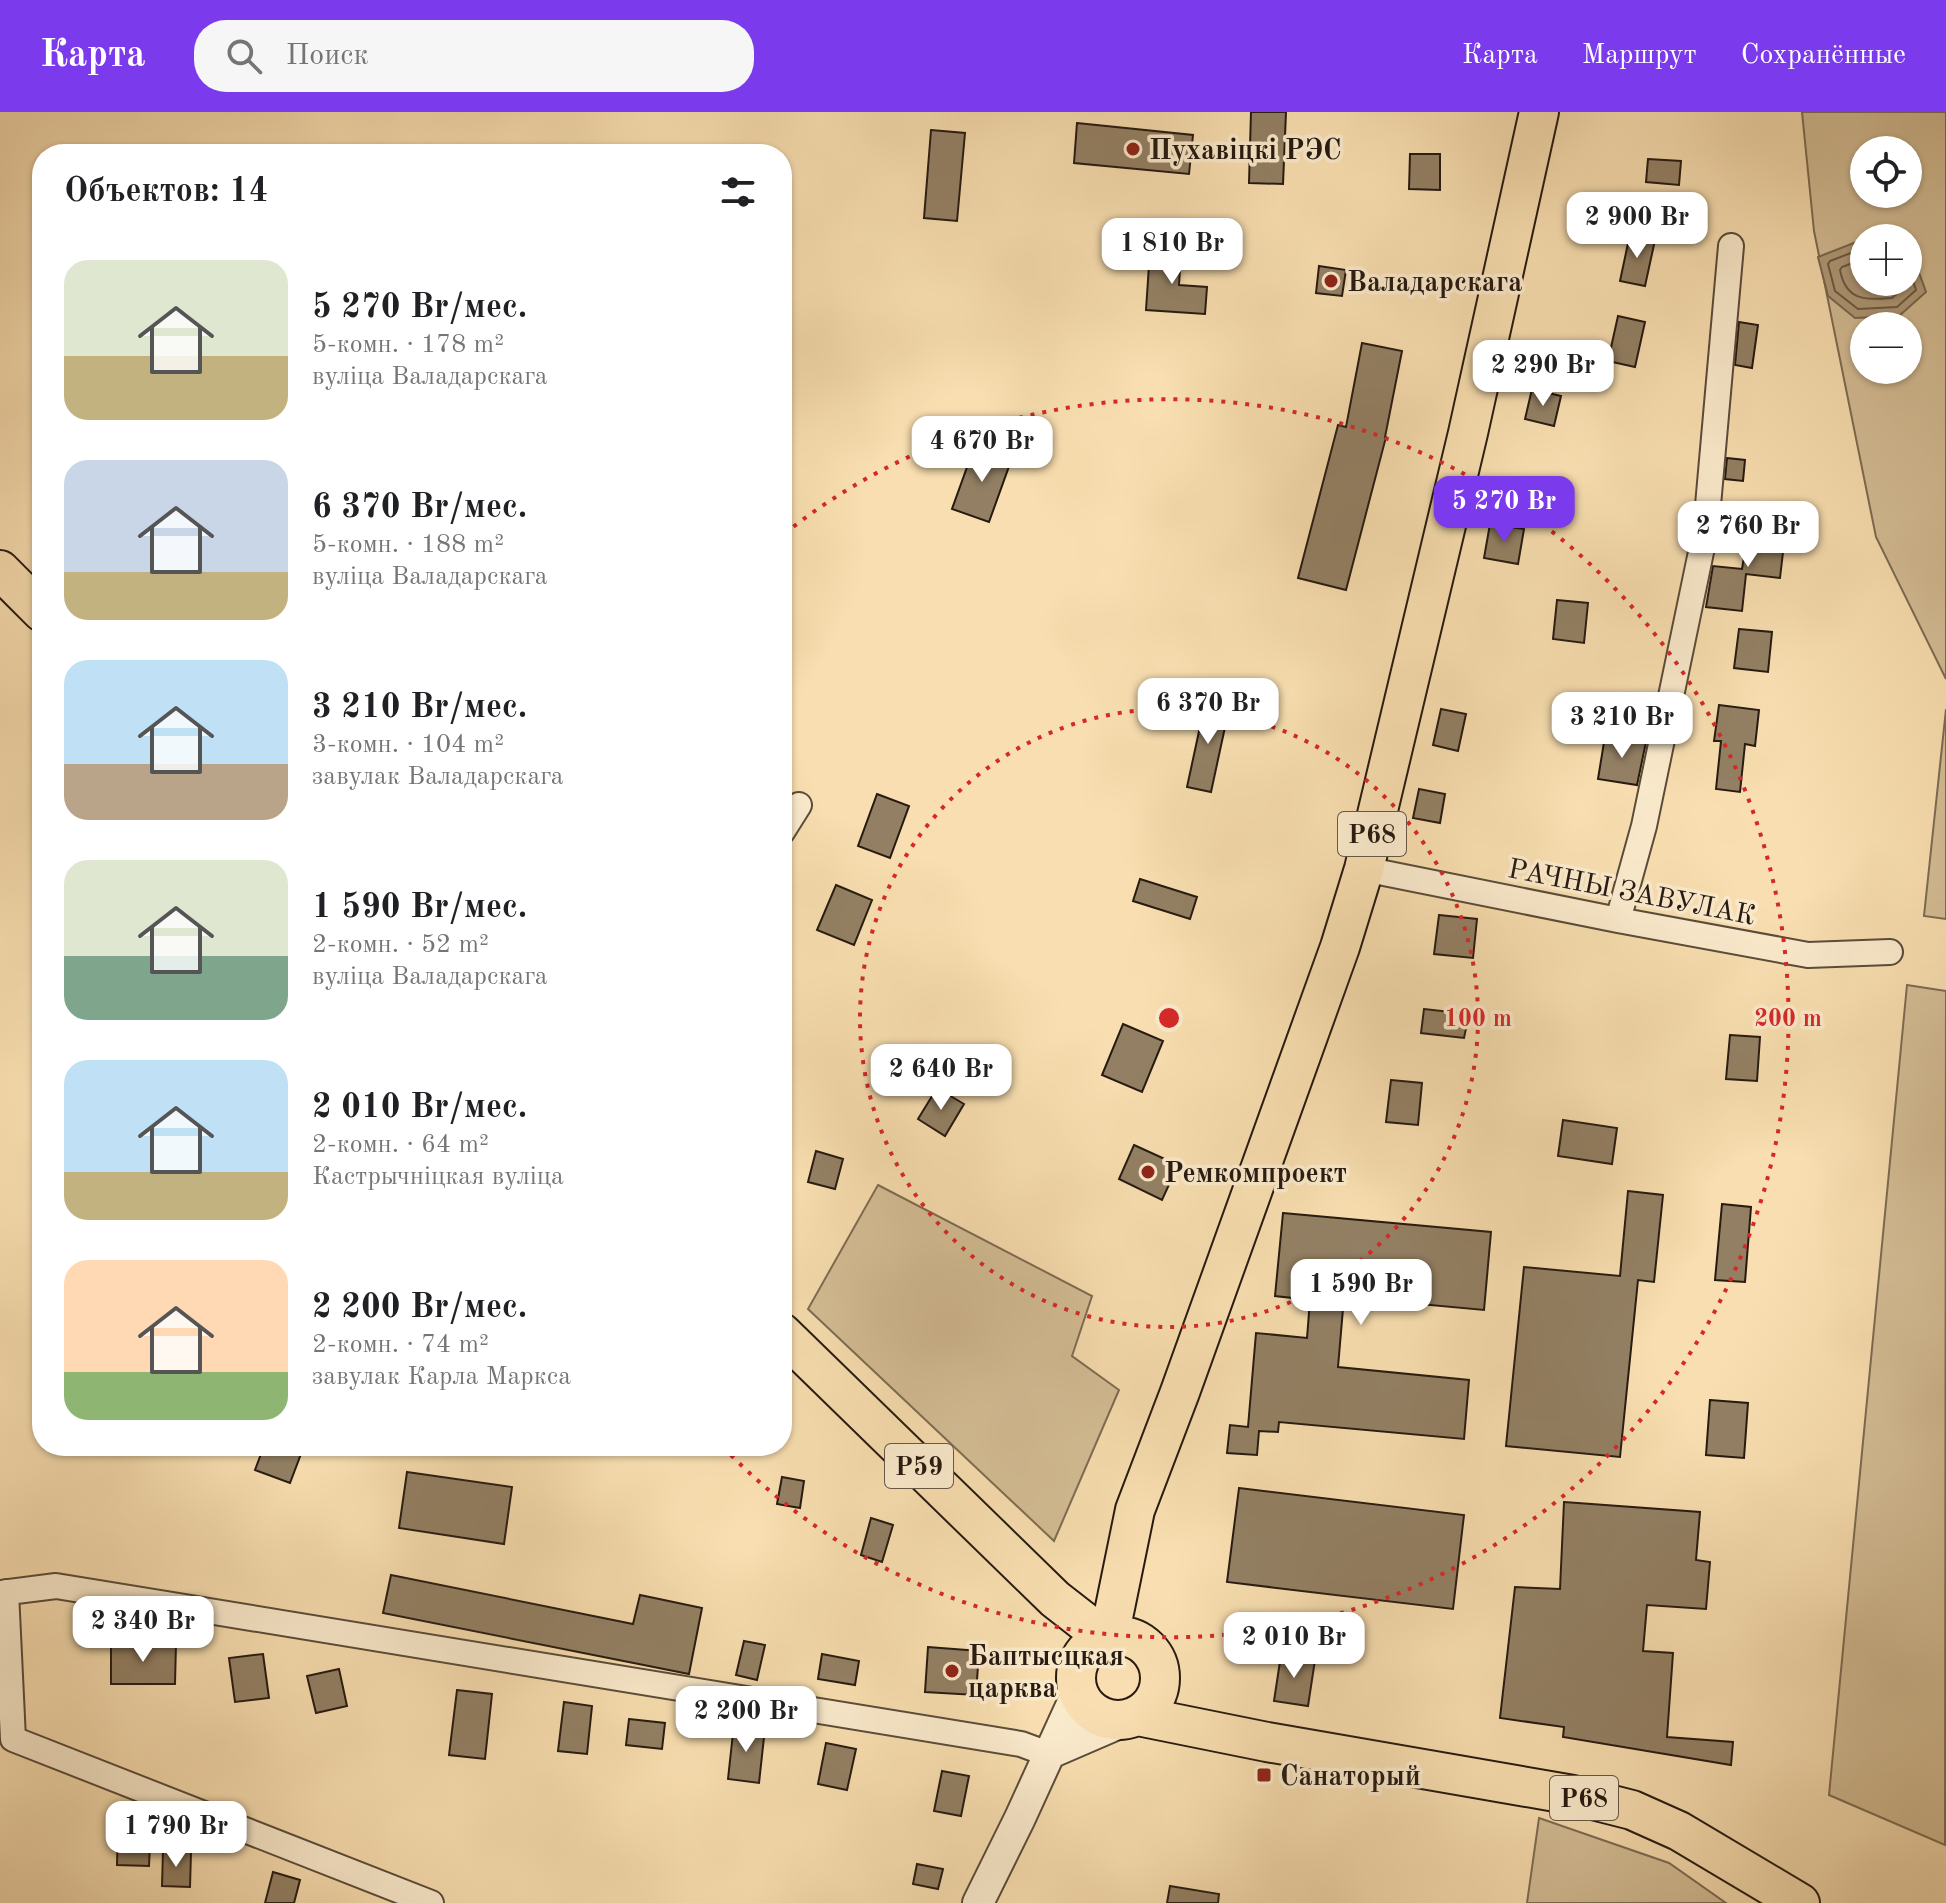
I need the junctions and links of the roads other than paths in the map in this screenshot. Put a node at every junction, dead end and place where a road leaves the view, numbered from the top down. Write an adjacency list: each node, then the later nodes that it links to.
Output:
1 (1539, 112): 7 (main road, Р68)
2 (1731, 246): 8 (street)
3 (0, 570): 4 (main road)
4 (32, 602)
5 (799, 805): 6 (street)
6 (792, 816)
7 (1364, 869): 8 (street, РАЧНЫ ЗАВУЛАК); 12 (main road, Р68)
8 (1618, 920): 9 (street, РАЧНЫ ЗАВУЛАК)
9 (1890, 952)
10 (792, 1343): 12 (main road, Р59)
11 (3, 1593): 16 (street); 17 (street)
12 (1103, 1653): 13 (main road, Р68); 14 (main road, Р68); 16 (street)
13 (1160, 1676): 14 (main road); 15 (main road, Р68)
14 (1133, 1717): 15 (main road, Р68); 16 (street)
15 (1225, 1734): 19 (main road, Р68)
16 (1048, 1754): 18 (street)
17 (431, 1903)
18 (978, 1903)
19 (1800, 1903)

